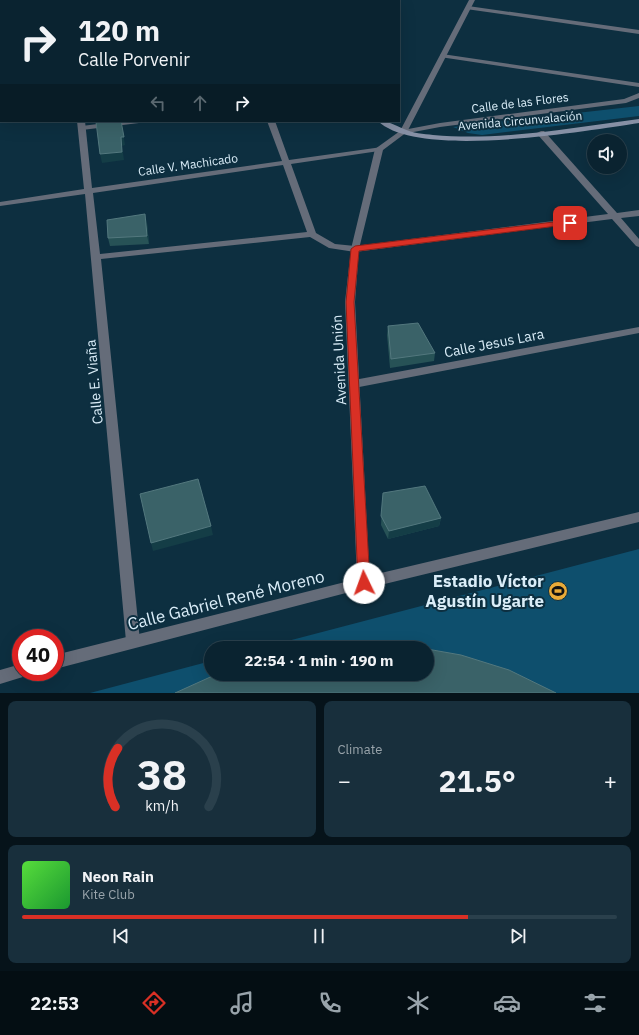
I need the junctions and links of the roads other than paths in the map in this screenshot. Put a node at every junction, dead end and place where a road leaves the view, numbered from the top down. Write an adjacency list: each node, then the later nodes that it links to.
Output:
1 (470, 4): 2 (street); 3 (street)
2 (639, 32)
3 (442, 56): 4 (street); 11 (street)
4 (639, 85)
5 (639, 95): 11 (street, Calle de las Flores)
6 (639, 121): 12 (main road, Avenida Circunvalación)
7 (119, 122): 10 (street)
8 (271, 122): 14 (street)
9 (383, 122): 11 (main road, Avenida Circunvalación)
10 (82, 124): 15 (street, Calle E. Viaña)
11 (403, 132): 12 (main road, Avenida Circunvalación); 13 (street)
12 (541, 133): 18 (street)
13 (379, 149): 14 (street, Calle V. Machicado); 21 (street, Avenida Unión)
14 (286, 163): 15 (street, Calle V. Machicado); 19 (street)
15 (88, 191): 16 (street, Calle V. Machicado); 22 (street, Calle E. Viaña)
16 (0, 204)
17 (639, 213): 18 (street)
18 (616, 217): 20 (street); 21 (street)
19 (312, 234): 21 (street); 22 (street)
20 (639, 244)
21 (355, 249): 24 (street, Avenida Unión)
22 (96, 257): 27 (street, Calle E. Viaña)
23 (639, 330): 24 (street, Calle Jesus Lara)
24 (354, 384): 26 (street, Avenida Unión)
25 (639, 517): 26 (street, Calle Gabriel René Moreno)
26 (364, 583): 27 (street, Calle Gabriel René Moreno)
27 (133, 642): 28 (street, Calle Gabriel René Moreno)
28 (64, 660)
29 (12, 674): 30 (street)
30 (0, 677)

